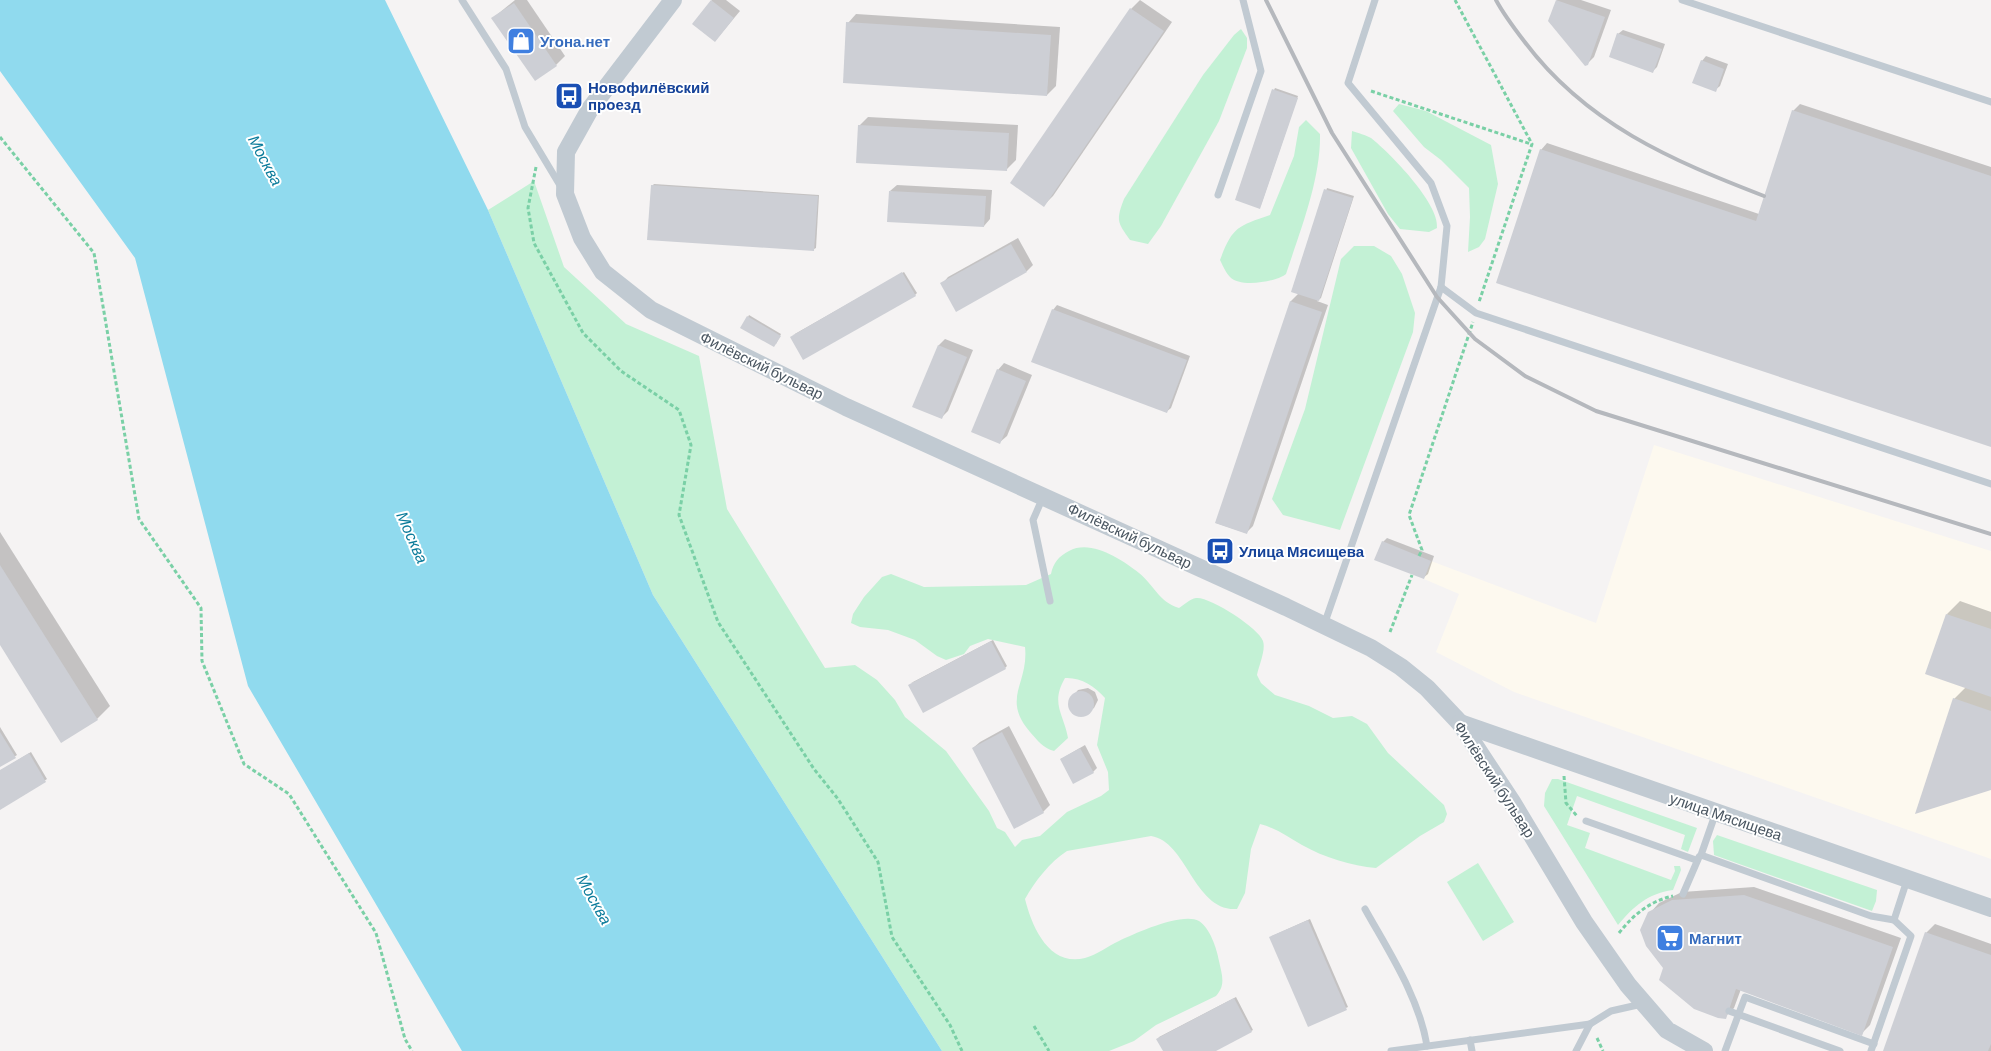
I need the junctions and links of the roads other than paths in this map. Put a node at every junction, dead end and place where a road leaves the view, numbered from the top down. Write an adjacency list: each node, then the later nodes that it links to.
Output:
1 (462, 0): 7 (lane)
2 (673, 0): 7 (street)
3 (1243, 0): 8 (lane)
4 (1375, 0): 9 (lane)
5 (1682, 0): 6 (lane)
6 (1991, 102)
7 (565, 194): 11 (street, Филёвский бульвар)
8 (1218, 195)
9 (1441, 287): 10 (lane); 13 (lane)
10 (1991, 484)
11 (1044, 495): 12 (lane); 13 (street, Филёвский бульвар)
12 (1050, 600)
13 (1324, 625): 14 (street, Филёвский бульвар)
14 (1460, 723): 15 (street, улица Мясищева); 23 (street, Филёвский бульвар)
15 (1716, 812): 17 (lane); 18 (street, улица Мясищева)
16 (1586, 822): 17 (lane)
17 (1699, 858): 19 (lane); 22 (lane)
18 (1907, 879): 20 (street, улица Мясищева); 22 (lane)
19 (1683, 894)
20 (1991, 908)
21 (1365, 909): 27 (lane)
22 (1894, 920): 28 (lane)
23 (1642, 1003): 25 (lane); 32 (street, Филёвский бульвар)
24 (1729, 1010): 34 (lane, bridge)
25 (1590, 1024): 26 (lane); 31 (lane)
26 (1470, 1040): 27 (lane); 30 (lane)
27 (1427, 1046): 29 (lane)
28 (1872, 1048): 33 (lane)
29 (1391, 1051)
30 (1472, 1051)
31 (1576, 1051)
32 (1704, 1051)
33 (1726, 1051)
34 (1840, 1051)

